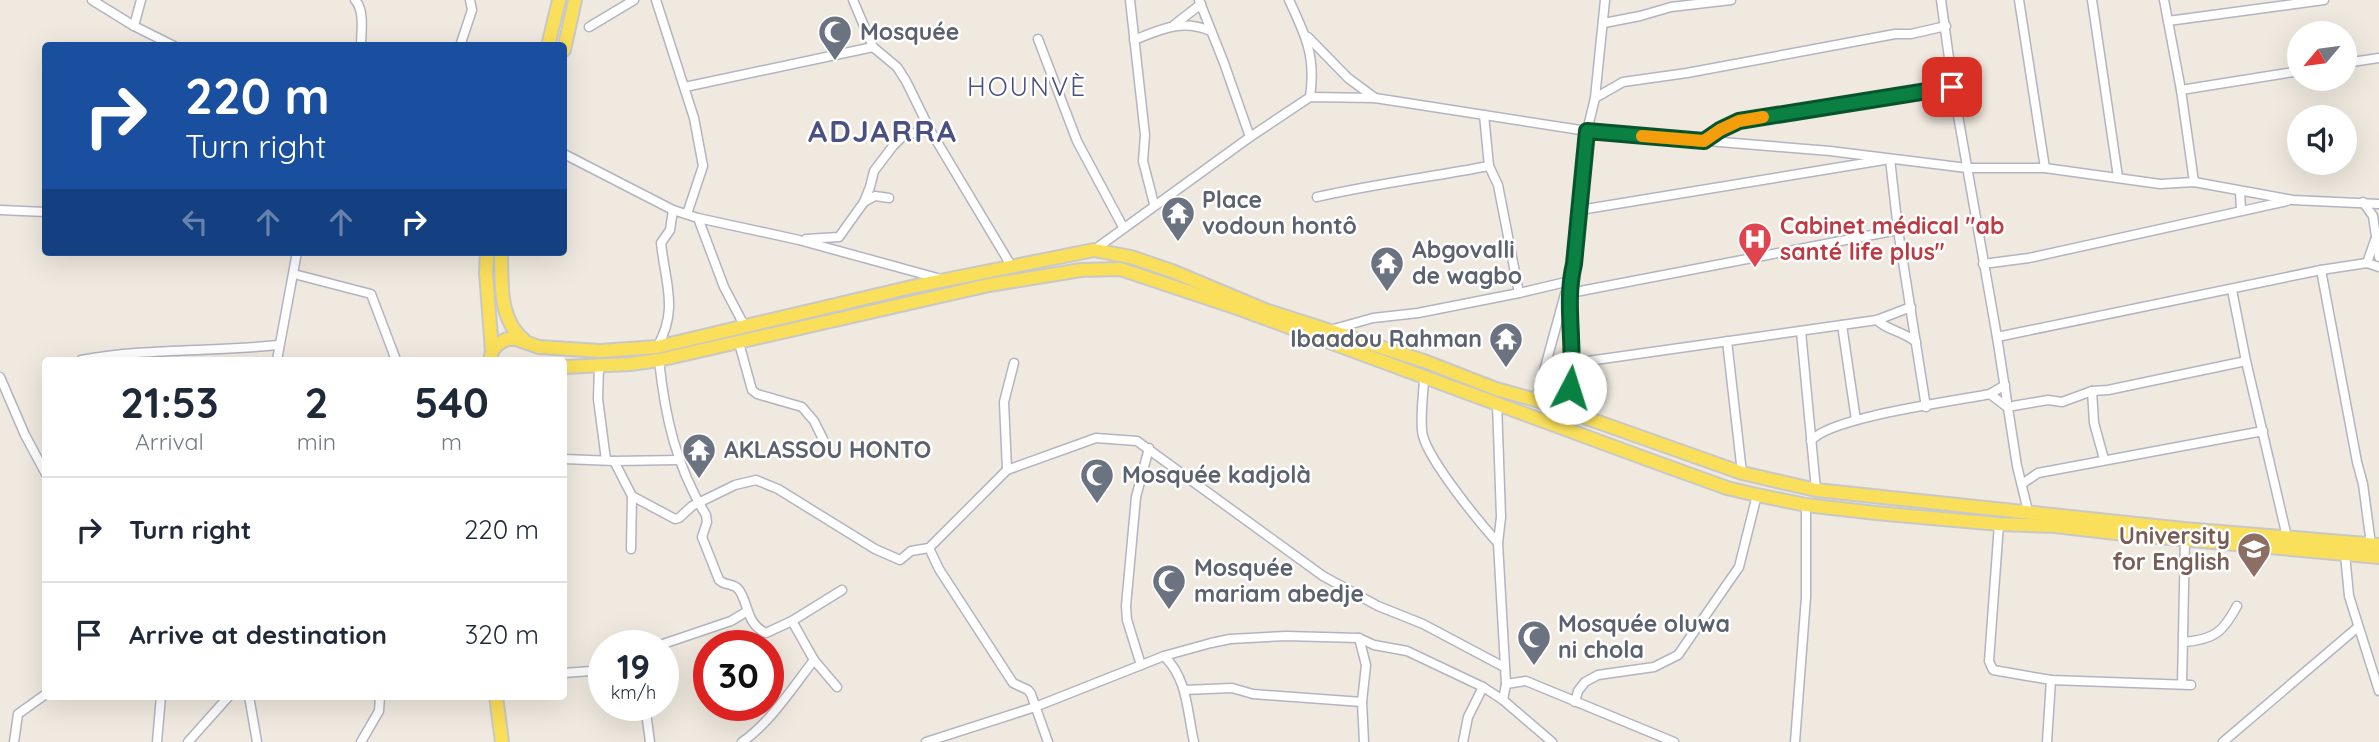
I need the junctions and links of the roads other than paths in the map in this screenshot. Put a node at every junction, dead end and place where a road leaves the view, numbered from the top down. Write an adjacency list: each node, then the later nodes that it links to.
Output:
1 (92, 0): 23 (street)
2 (141, 0): 23 (street)
3 (470, 0): 32 (street)
4 (559, 0): 33 (main road)
5 (575, 0): 34 (main road)
6 (634, 0): 24 (street)
7 (656, 0): 39 (street)
8 (853, 0): 35 (street)
9 (1130, 0): 29 (street)
10 (1289, 0): 27 (street)
11 (1605, 0): 21 (street)
12 (1731, 0): 21 (street)
13 (1941, 0): 25 (street)
14 (2019, 0): 53 (street)
15 (2092, 0): 55 (street)
16 (2164, 0): 20 (street)
17 (2324, 0): 20 (street)
18 (359, 2): 31 (street)
19 (1200, 2): 22 (street); 26 (street)
20 (2168, 21): 41 (street)
21 (1604, 23): 44 (street)
22 (1174, 25): 26 (street); 29 (street)
23 (134, 26): 30 (street)
24 (589, 26)
25 (1946, 26): 40 (street); 44 (street)
26 (1211, 31): 48 (street)
27 (1306, 34): 42 (street); 43 (street)
28 (1038, 39): 73 (street)
29 (1134, 40): 63 (street)
30 (166, 42)
31 (361, 42)
32 (461, 42)
33 (549, 42)
34 (566, 42)
35 (873, 47): 39 (street); 46 (street)
36 (2379, 58): 37 (street)
37 (2357, 62)
38 (2287, 73): 41 (street)
39 (685, 87): 71 (street)
40 (1952, 87): 49 (street); 54 (street)
41 (2181, 90): 56 (street)
42 (1310, 97): 43 (street); 48 (street)
43 (1375, 98): 45 (street)
44 (1595, 98): 47 (street)
45 (1484, 115): 47 (street); 52 (street)
46 (930, 130): 61 (street); 84 (street)
47 (1587, 131): 49 (street); 67 (street)
48 (1250, 137): 63 (street)
49 (1704, 141): 51 (street)
50 (567, 156): 66 (street)
51 (1890, 159): 54 (street); 67 (street); 74 (street)
52 (1489, 166): 58 (street); 91 (street)
53 (2045, 168): 54 (street); 55 (street)
54 (1968, 169): 82 (street)
55 (2118, 177): 56 (street)
56 (2193, 183): 57 (street)
57 (2240, 191): 60 (street); 68 (street)
58 (1317, 197)
59 (889, 198): 61 (street)
60 (2293, 200): 62 (street); 68 (street)
61 (864, 202): 76 (street)
62 (2363, 202): 64 (street); 70 (street)
63 (1154, 204): 73 (street)
64 (2379, 204)
65 (0, 210): 69 (street)
66 (673, 210): 71 (street); 108 (street)
67 (1580, 210): 89 (street)
68 (2241, 210): 82 (street)
69 (42, 212)
70 (2376, 213): 75 (street)
71 (687, 214): 72 (street)
72 (698, 218): 76 (street); 97 (street)
73 (1123, 227): 77 (street)
74 (1898, 230): 92 (street); 93 (street)
75 (2376, 238): 81 (street); 83 (street)
76 (799, 240): 88 (street)
77 (1094, 250): 84 (main road); 98 (main road)
78 (296, 256): 87 (street)
79 (487, 256): 109 (main road)
80 (501, 256): 105 (main road)
81 (2379, 257)
82 (1983, 264): 101 (street)
83 (2367, 264): 85 (street); 86 (street)
84 (1012, 267): 88 (main road)
85 (2379, 267)
86 (2321, 271): 90 (street); 155 (street)
87 (294, 274): 106 (street); 113 (street)
88 (944, 280): 97 (main road)
89 (1570, 281): 91 (street); 92 (street)
90 (2232, 290): 101 (street); 115 (street)
91 (1519, 293): 98 (street)
92 (1570, 293): 117 (street); 125 (street)
93 (1911, 307): 94 (street); 95 (street)
94 (1877, 320): 96 (street); 100 (street)
95 (1913, 324): 100 (street); 103 (street)
96 (1842, 325): 99 (street); 130 (street)
97 (745, 327): 108 (main road)
98 (1327, 331): 125 (main road)
99 (1801, 331): 102 (street); 132 (street)
100 (1901, 331): 103 (street)
101 (1997, 337): 122 (street)
102 (1727, 341): 117 (street); 142 (street)
103 (1916, 342): 127 (street)
104 (739, 343): 108 (main road); 120 (main road); 133 (street)
105 (527, 344): 108 (main road); 109 (main road); 114 (main road)
106 (278, 345): 107 (street); 112 (street)
107 (225, 350): 110 (street); 111 (street)
108 (658, 354): 118 (main road); 137 (street)
109 (491, 356)
110 (102, 357)
111 (222, 357)
112 (277, 357)
113 (396, 357)
114 (535, 357)
115 (2246, 361): 123 (street); 131 (street)
116 (1014, 363): 141 (street)
117 (1574, 363): 129 (street)
118 (599, 365): 119 (main road); 138 (street)
119 (567, 367)
120 (1424, 376): 126 (main road); 154 (street)
121 (0, 377): 140 (street)
122 (2005, 385): 124 (street); 128 (street)
123 (2092, 391): 128 (street); 136 (street)
124 (1990, 394): 127 (street); 128 (street)
125 (1536, 400): 129 (main road)
126 (1497, 402): 146 (main road); 154 (street)
127 (1926, 407): 130 (street)
128 (2007, 407): 139 (street)
129 (1566, 412): 142 (main road)
130 (1856, 420): 132 (street)
131 (2263, 431): 136 (street); 152 (street)
132 (1811, 441): 145 (street)
133 (827, 447)
134 (1149, 448): 141 (street); 170 (street); 171 (street)
135 (567, 459): 138 (street)
136 (2104, 459): 143 (street)
137 (679, 460): 138 (street); 148 (street)
138 (610, 461): 147 (street)
139 (2017, 466): 143 (street); 144 (street)
140 (42, 467)
141 (1007, 470): 156 (street)
142 (1742, 473): 145 (main road)
143 (2033, 476): 144 (street)
144 (2022, 484): 150 (street)
145 (1816, 490): 150 (main road)
146 (1757, 495): 149 (main road); 188 (street)
147 (632, 496): 148 (street); 157 (street)
148 (698, 502): 156 (street); 162 (street)
149 (1806, 505): 151 (main road); 208 (street)
150 (2028, 512): 152 (main road)
151 (1999, 524): 153 (main road); 174 (street)
152 (2287, 537): 155 (main road)
153 (2185, 539): 158 (main road); 167 (street)
154 (1498, 543): 171 (street)
155 (2375, 544)
156 (929, 548): 189 (street)
157 (631, 549)
158 (2345, 554): 159 (main road); 164 (street)
159 (2379, 557)
160 (842, 590): 163 (street)
161 (2237, 606): 167 (street)
162 (746, 612): 163 (street); 166 (street)
163 (792, 621): 169 (street)
164 (2358, 627): 179 (street); 210 (street)
165 (1359, 638): 168 (street); 177 (street); 187 (street)
166 (679, 639)
167 (2185, 642): 174 (street)
168 (1164, 656): 170 (street); 178 (street)
169 (814, 660): 176 (street); 199 (street)
170 (1141, 665): 189 (street)
171 (1504, 667): 175 (street)
172 (588, 671): 173 (street)
173 (567, 673)
174 (2051, 680): 209 (street)
175 (1506, 684): 186 (street); 188 (street)
176 (837, 687)
177 (1483, 687): 186 (street); 205 (street)
178 (1184, 690): 187 (street); 191 (street)
179 (2379, 691)
180 (42, 697): 192 (street)
181 (160, 700): 193 (street)
182 (226, 700): 194 (street)
183 (250, 700): 195 (street)
184 (380, 700): 196 (street)
185 (497, 700): 197 (main road)
186 (1503, 700): 206 (street)
187 (1362, 702): 204 (street)
188 (1575, 702): 207 (street)
189 (1035, 707): 200 (street); 201 (street)
190 (647, 721): 198 (street)
191 (1192, 732): 202 (street); 203 (street)
192 (14, 742)
193 (158, 742)
194 (189, 742)
195 (257, 742)
196 (361, 742)
197 (502, 742)
198 (650, 742)
199 (741, 742)
200 (926, 742)
201 (1048, 742)
202 (1187, 742)
203 (1194, 742)
204 (1364, 742)
205 (1463, 742)
206 (1552, 742)
207 (1674, 742)
208 (1795, 742)
209 (2047, 742)
210 (2224, 742)

